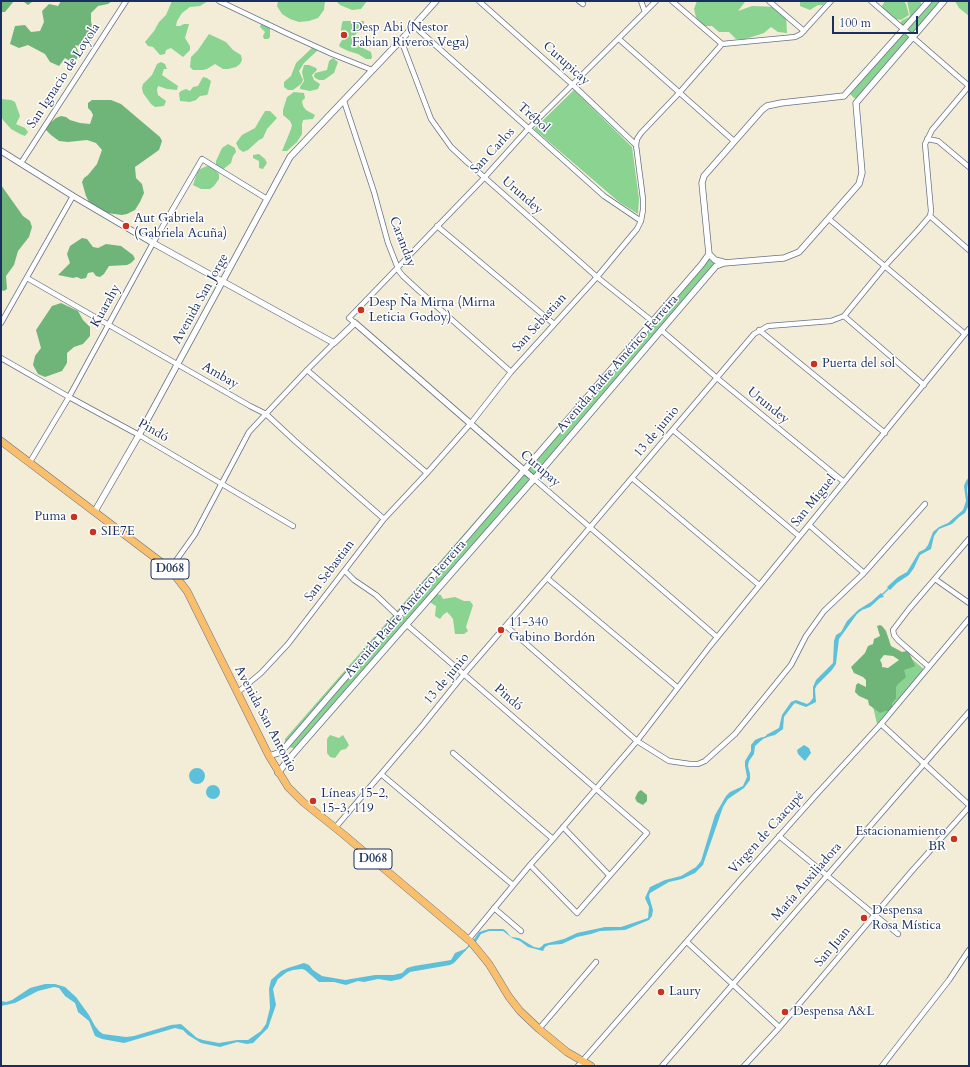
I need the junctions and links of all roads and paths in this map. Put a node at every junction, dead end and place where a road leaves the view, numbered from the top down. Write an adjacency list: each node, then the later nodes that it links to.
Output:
1 (126, 1): 33 (street, San Ignacio de Loyola)
2 (219, 1): 21 (street)
3 (436, 1): 14 (street, Avenida San Jorge)
4 (479, 1): 22 (street, Curupicay)
5 (641, 1): 13 (street)
6 (656, 1): 13 (street, San Carlos)
7 (672, 1): 20 (street)
8 (770, 1): 16 (street)
9 (831, 1): 16 (street)
10 (871, 1): 15 (street)
11 (929, 1): 15 (street)
12 (944, 1): 18 (street)
13 (645, 12): 17 (street, San Carlos)
14 (414, 26): 19 (street, Avenida San Jorge); 28 (street, Trébol)
15 (904, 30): 18 (street); 25 (street)
16 (804, 31): 20 (street)
17 (619, 38): 22 (street, San Carlos); 24 (street)
18 (912, 38): 23 (street); 27 (street)
19 (401, 40): 21 (street, Avenida San Jorge); 35 (street, Urundey)
20 (722, 44): 24 (street)
21 (372, 70): 26 (street, Avenida San Jorge)
22 (573, 85): 28 (street, San Carlos); 31 (street, Curupicay)
23 (969, 86): 29 (street)
24 (680, 92): 30 (street); 31 (street)
25 (844, 96): 27 (street); 30 (street)
26 (344, 100): 37 (street, Avenida San Jorge); 47 (street, Caranday)
27 (856, 103): 39 (street)
28 (528, 129): 35 (street, San Carlos); 40 (street, Trébol)
29 (927, 139): 34 (street); 38 (street)
30 (734, 141): 44 (street)
31 (636, 145): 40 (street)
32 (1, 151): 33 (street)
33 (21, 163): 36 (street)
34 (969, 167)
35 (484, 178): 41 (street, San Carlos); 48 (street, Urundey)
36 (73, 196): 42 (street); 49 (street)
37 (266, 199): 42 (street, Kuarahy); 50 (street, Avenida San Jorge)
38 (930, 216): 43 (street); 46 (street)
39 (829, 219): 45 (street); 46 (street)
40 (642, 221): 48 (street, San Sebastian)
41 (437, 226): 47 (street, San Carlos); 56 (street)
42 (154, 243): 50 (street); 57 (street, Kuarahy)
43 (969, 250)
44 (709, 254): 45 (street); 53 (street, Avenida Padre Américo Ferreira)
45 (724, 263): 59 (street, Avenida Padre Américo Ferreira)
46 (885, 266): 51 (street); 61 (street)
47 (398, 268): 52 (street, San Carlos); 66 (street, Caranday)
48 (597, 277): 53 (street, Urundey); 56 (street, San Sebastian)
49 (27, 278): 54 (street); 57 (street, Ambay)
50 (223, 282): 62 (street); 64 (street, Avenida San Jorge)
51 (844, 316): 60 (street, 13 de junio); 68 (street)
52 (349, 318): 55 (street, Curupay)
53 (652, 321): 77 (street, Avenida Padre Américo Ferreira)
54 (1, 323)
55 (355, 323): 62 (street); 71 (street, Curupay)
56 (554, 324): 66 (street, San Sebastian)
57 (108, 325): 64 (street, Ambay); 69 (street, Kuarahy)
58 (969, 329): 61 (street, San Miguel)
59 (661, 330): 67 (street, Urundey); 80 (street, Avenida Padre Américo Ferreira)
60 (760, 330): 67 (street, 13 de junio); 73 (street)
61 (965, 334): 68 (street, San Miguel)
62 (334, 343): 65 (street)
63 (1, 358): 69 (street, Pindó)
64 (177, 365): 70 (street, Ambay); 74 (street, Avenida San Jorge)
65 (306, 370): 70 (street); 78 (street)
66 (511, 372): 71 (street, San Sebastian)
67 (717, 378): 72 (street, 13 de junio); 81 (street, Urundey)
68 (924, 385): 73 (street, San Miguel)
69 (68, 397): 74 (street, Pindó); 76 (street, Kuarahy)
70 (266, 414): 82 (street); 85 (street, Ambay)
71 (471, 422): 77 (street, Curupay); 78 (street, San Sebastian)
72 (673, 430): 79 (street, 13 de junio); 89 (street)
73 (885, 433): 81 (street, San Miguel)
74 (139, 435): 82 (street, Pindó); 84 (street, Avenida San Jorge)
75 (1, 441): 76 (main road, Avenida San Antonio / D068)
76 (30, 462): 84 (main road, Avenida San Antonio / D068)
77 (524, 470): 80 (street, Curupay); 98 (street, Avenida Padre Américo Ferreira)
78 (427, 473): 85 (street, San Sebastian)
79 (632, 478): 88 (street, 13 de junio); 96 (street)
80 (534, 479): 88 (street, Curupay); 100 (street, Avenida Padre Américo Ferreira)
81 (844, 482): 86 (street, San Miguel)
82 (221, 483): 87 (street, Pindó); 91 (street)
83 (925, 504): 93 (street)
84 (94, 511): 91 (main road, Avenida San Antonio / D068)
85 (384, 519): 92 (street, San Sebastian)
86 (808, 525): 89 (street, San Miguel); 93 (street)
87 (293, 526)
88 (590, 527): 94 (street, 13 de junio); 102 (street, Curupay)
89 (799, 536): 96 (street, San Miguel)
90 (969, 539): 95 (street)
91 (170, 569): 106 (main road, Avenida San Antonio / D068)
92 (344, 571): 98 (street); 106 (street, San Sebastian)
93 (864, 573): 109 (street)
94 (547, 578): 101 (street, 13 de junio); 105 (street)
95 (935, 579): 97 (street); 103 (street)
96 (759, 585): 102 (street, San Miguel)
97 (969, 603)
98 (398, 616): 110 (street, Avenida Padre Américo Ferreira)
99 (969, 618): 103 (street, Virgen de Caacupé)
100 (407, 625): 104 (street, Pindó); 113 (street, Avenida Padre Américo Ferreira)
101 (506, 626): 104 (street, 13 de junio); 109 (street)
102 (717, 638): 105 (street, San Miguel)
103 (929, 667): 108 (street, Virgen de Caacupé)
104 (464, 674): 116 (street, 13 de junio); 117 (street, Pindó)
105 (677, 687): 109 (street, San Miguel)
106 (237, 693): 112 (main road, Avenida San Antonio / D068)
107 (969, 712): 114 (street, María Auxiliadora)
108 (881, 724): 114 (street); 121 (street, Virgen de Caacupé)
109 (637, 741): 117 (street, San Miguel)
110 (281, 752): 112 (street); 113 (street)
111 (453, 753): 122 (street)
112 (269, 756): 115 (main road, Avenida San Antonio / D068)
113 (288, 760): 115 (street, Avenida Padre Américo Ferreira)
114 (924, 765): 118 (street); 125 (street, María Auxiliadora)
115 (278, 773): 120 (main road, Avenida San Antonio / D068)
116 (381, 774): 120 (street, 13 de junio); 126 (street)
117 (595, 788): 119 (street, San Miguel); 124 (street, Pindó)
118 (969, 806): 128 (street, San Juan)
119 (563, 827): 122 (street, San Miguel); 124 (street)
120 (335, 828): 131 (main road, Avenida San Antonio / D068)
121 (779, 836): 125 (street); 132 (street, Virgen de Caacupé)
122 (553, 839): 123 (street, San Miguel)
123 (530, 865): 124 (street); 126 (street, San Miguel)
124 (609, 875)
125 (827, 876): 128 (street); 135 (street, María Auxiliadora)
126 (513, 885): 127 (street, San Miguel)
127 (494, 908): 129 (street); 131 (street, San Miguel)
128 (875, 915): 130 (street); 136 (street, San Juan)
129 (521, 931)
130 (898, 934)
131 (469, 941): 137 (main road, Avenida San Antonio / D068)
132 (687, 942): 135 (street); 138 (street, Virgen de Caacupé)
133 (969, 950): 142 (street)
134 (596, 962): 137 (street)
135 (733, 984): 136 (street); 140 (street, María Auxiliadora)
136 (780, 1027): 141 (street, San Juan)
137 (539, 1029): 138 (main road, Avenida San Antonio / D068)
138 (580, 1064): 139 (main road, Avenida San Antonio / D068)
139 (591, 1066)
140 (662, 1066)
141 (744, 1066)
142 (882, 1066)

